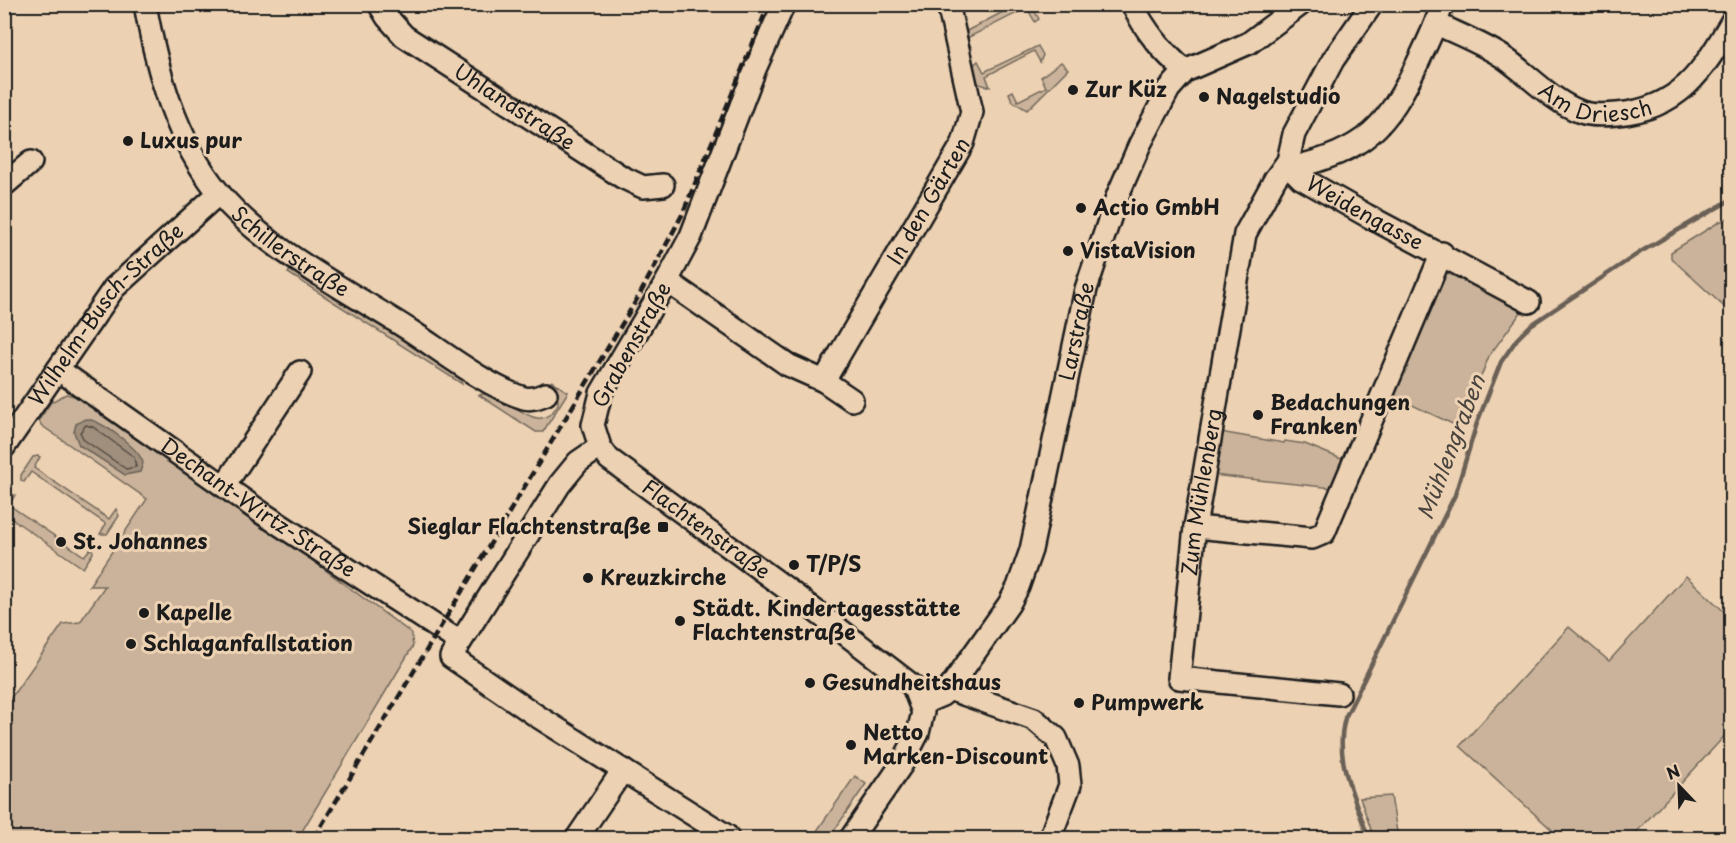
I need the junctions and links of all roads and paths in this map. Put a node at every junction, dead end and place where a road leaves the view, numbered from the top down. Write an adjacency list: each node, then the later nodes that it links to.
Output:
1 (145, 4): 15 (street, Schillerstraße)
2 (380, 4): 14 (street, Uhlandstraße)
3 (784, 4): 17 (street, Grabenstraße)
4 (948, 4): 21 (street, In den Gärten)
5 (1132, 4): 10 (street)
6 (1301, 4): 10 (street, Larstraße)
7 (1372, 4): 12 (street, Zum Mühlenberg)
8 (1440, 14): 9 (street, Am Driesch); 12 (street)
9 (1731, 21)
10 (1185, 71): 29 (street, Larstraße)
11 (31, 162): 13 (street)
12 (1290, 164): 16 (street, Weidengasse); 27 (street, Zum Mühlenberg)
13 (4, 185)
14 (663, 185)
15 (219, 193): 19 (street, Wilhelm-Busch-Straße); 22 (street, Schillerstraße)
16 (1442, 254): 18 (street, Weidengasse); 27 (street, Weidengasse)
17 (668, 281): 21 (street); 25 (street, Grabenstraße)
18 (1530, 302)
19 (59, 370): 24 (street, Wilhelm-Busch-Straße); 26 (street, Dechant-Wirtz-Straße)
20 (300, 372): 26 (street)
21 (824, 381): 23 (street)
22 (546, 394)
23 (852, 400)
24 (4, 447)
25 (600, 447): 28 (street); 31 (street, Flachtenstraße)
26 (225, 485): 28 (street, Dechant-Wirtz-Straße)
27 (1195, 527): 30 (street, Zum Mühlenberg)
28 (455, 649): 32 (street, Dechant-Wirtz-Straße)
29 (949, 689): 31 (street, Larstraße); 36 (street)
30 (1339, 694)
31 (921, 704): 35 (street)
32 (623, 770): 33 (street, Dechant-Wirtz-Straße); 34 (street)
33 (727, 836)
34 (577, 838)
35 (851, 838)
36 (1050, 838)

